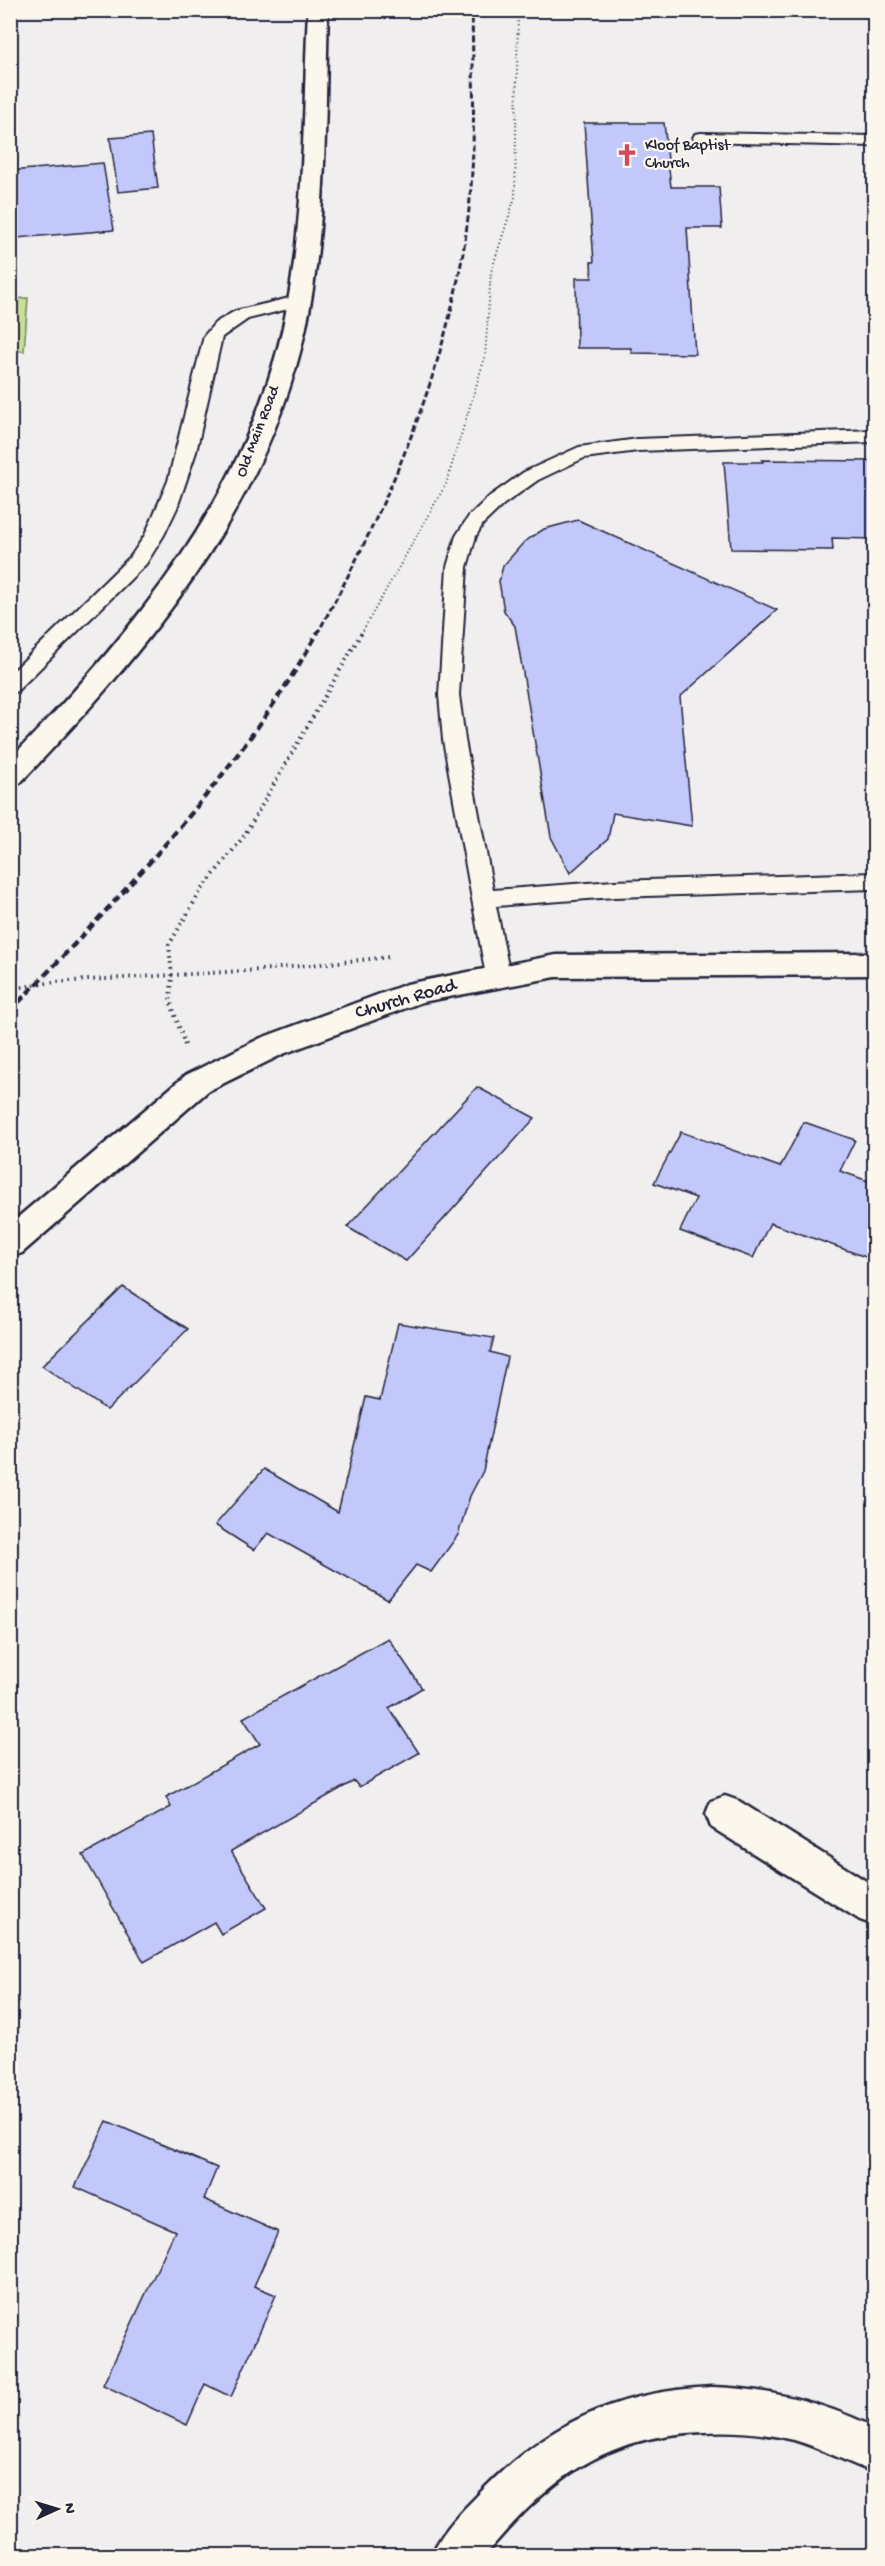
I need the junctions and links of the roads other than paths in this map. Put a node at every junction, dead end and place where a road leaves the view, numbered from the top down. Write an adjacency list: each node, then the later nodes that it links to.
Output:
1 (318, 10): 4 (street, Old Main Road)
2 (700, 138): 3 (lane)
3 (874, 141)
4 (298, 301): 6 (lane); 7 (street, Old Main Road)
5 (874, 436): 9 (lane)
6 (10, 686)
7 (10, 776)
8 (874, 880): 9 (lane)
9 (484, 899): 11 (lane)
10 (874, 964): 11 (street, Church Road)
11 (498, 976): 12 (street, Church Road)
12 (10, 1244)
13 (725, 1814): 14 (street)
14 (874, 1907)
15 (874, 2450): 16 (street)
16 (454, 2556)

